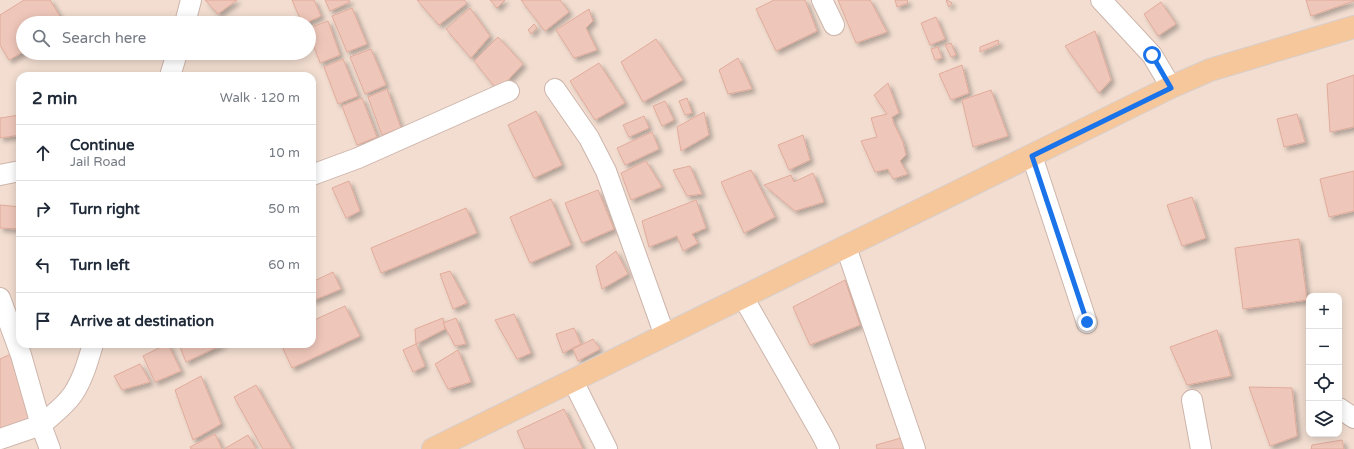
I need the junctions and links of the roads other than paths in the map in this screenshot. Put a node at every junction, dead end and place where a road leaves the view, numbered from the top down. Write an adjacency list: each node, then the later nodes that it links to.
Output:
1 (191, 0): 4 (street)
2 (822, 0): 5 (street)
3 (1101, 0): 9 (street)
4 (187, 16)
5 (834, 25)
6 (1354, 27): 9 (main road)
7 (174, 60): 8 (street)
8 (171, 72)
9 (1171, 88): 12 (main road)
10 (555, 89): 20 (street)
11 (509, 91): 14 (street)
12 (1032, 156): 16 (main road); 19 (street)
13 (16, 171): 15 (street)
14 (316, 174)
15 (0, 175)
16 (846, 247): 17 (main road); 34 (street)
17 (743, 297): 20 (main road); 33 (street)
18 (0, 298): 21 (street)
19 (1087, 322)
20 (665, 336): 24 (main road)
21 (16, 341)
22 (18, 348): 28 (street)
23 (92, 348): 28 (street)
24 (573, 381): 31 (main road); 32 (street)
25 (1192, 400): 35 (street)
26 (1342, 410): 27 (street)
27 (1354, 418)
28 (41, 425): 29 (street); 30 (street)
29 (0, 439)
30 (50, 449)
31 (433, 449)
32 (606, 449)
33 (829, 449)
34 (915, 449)
35 (1201, 449)

